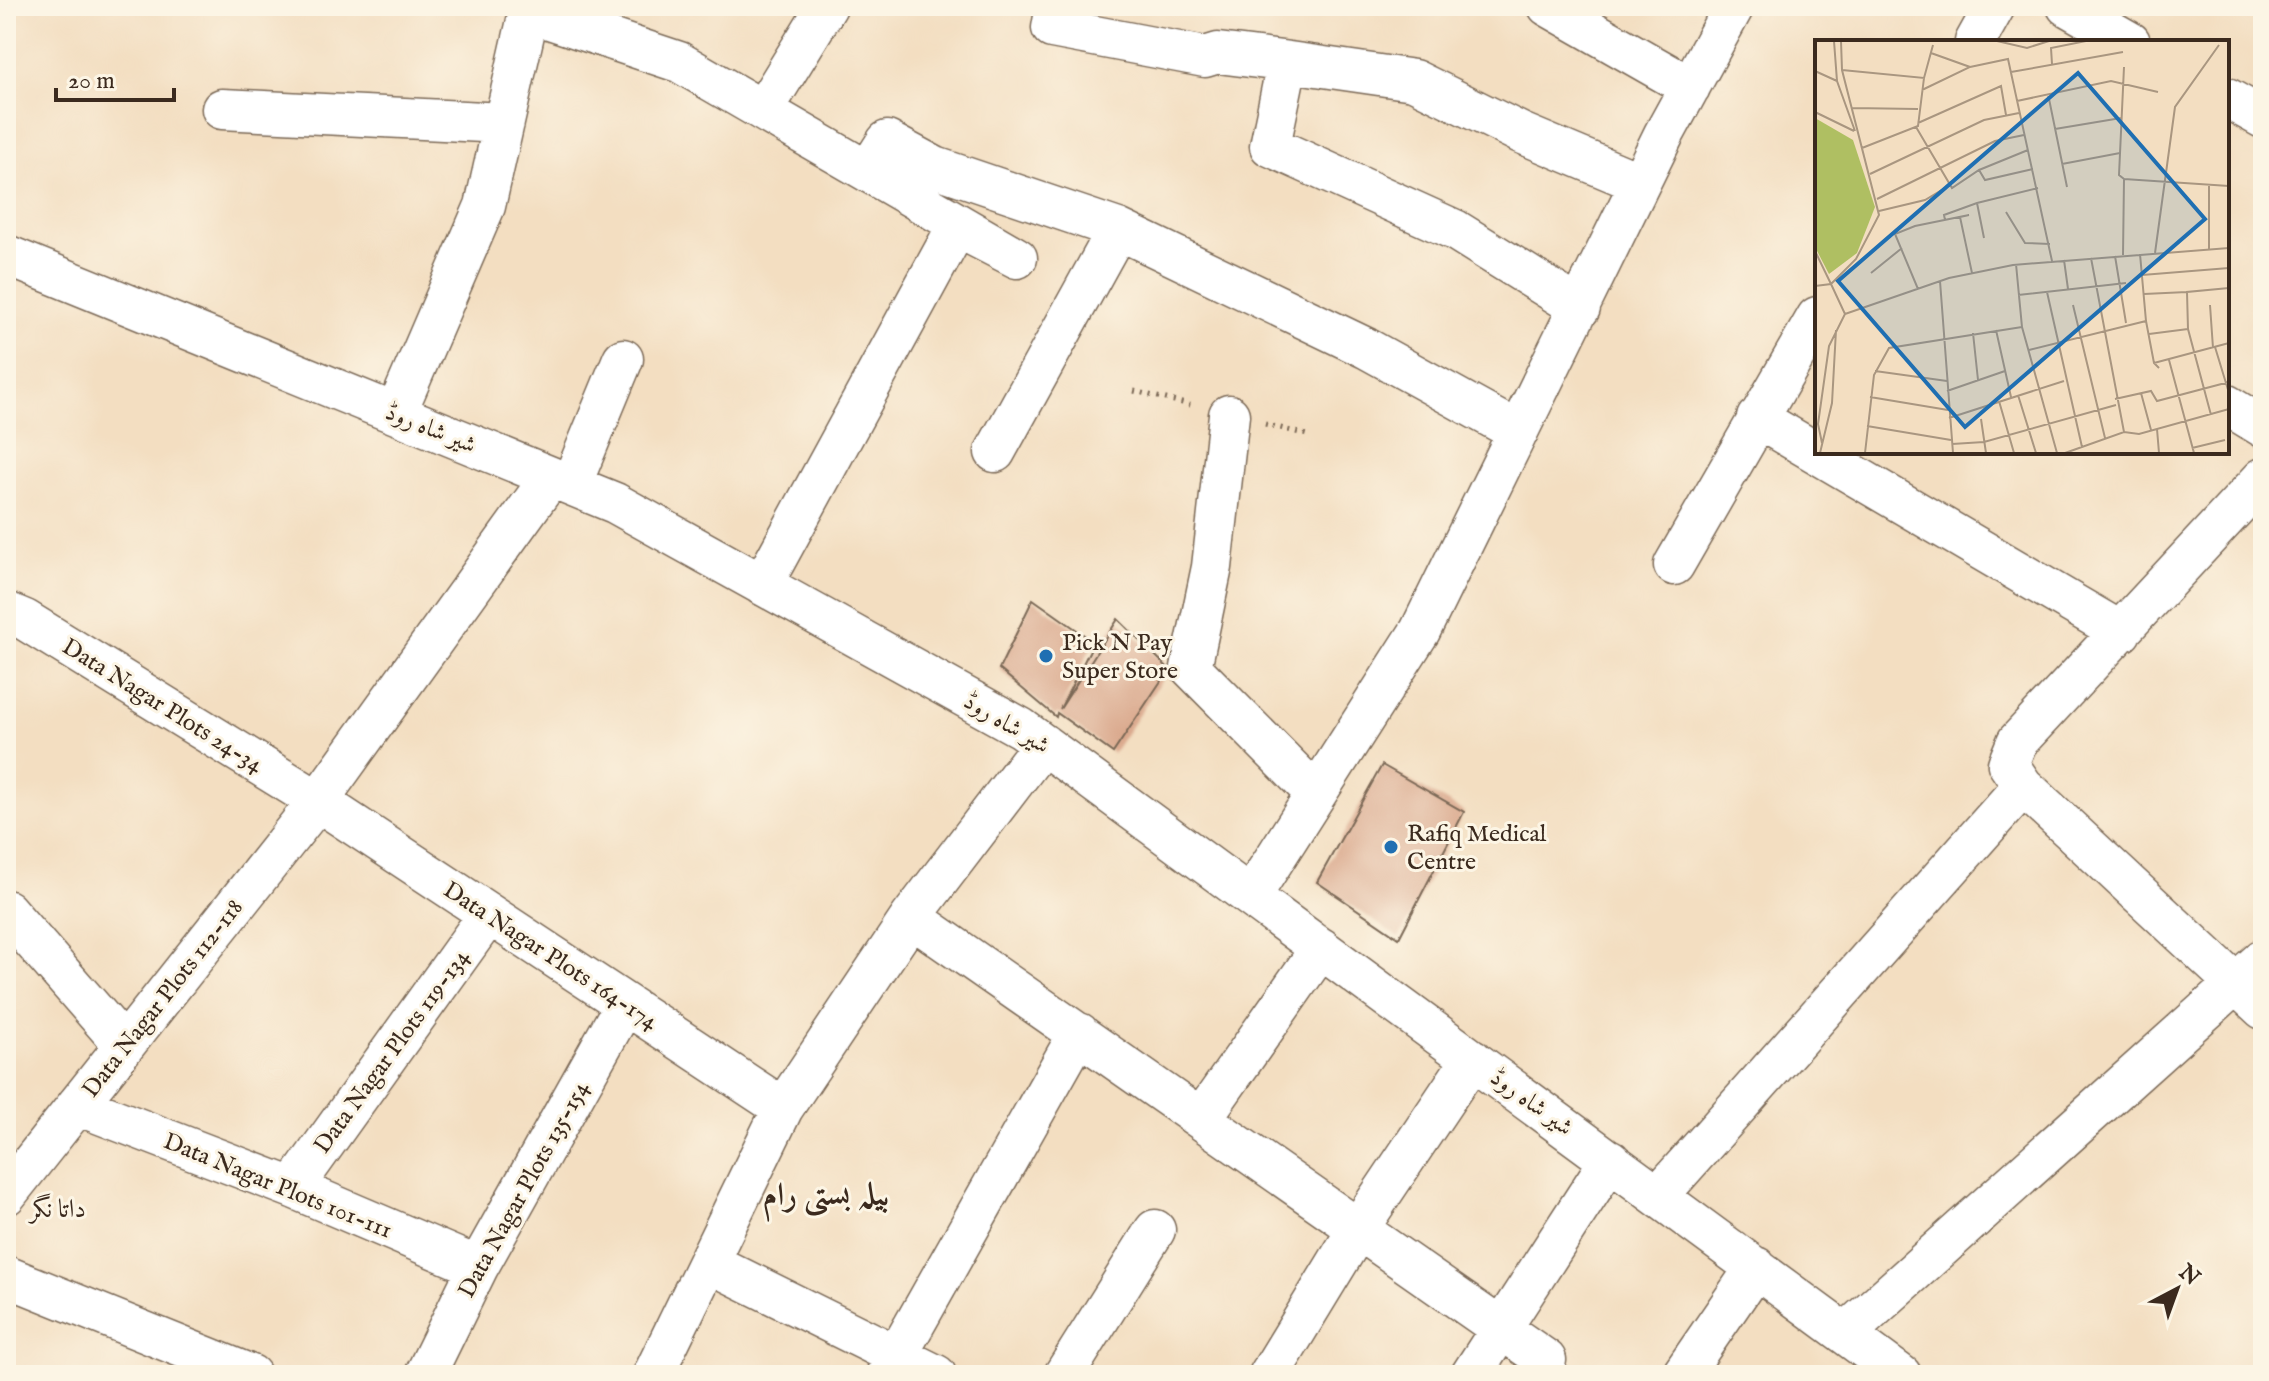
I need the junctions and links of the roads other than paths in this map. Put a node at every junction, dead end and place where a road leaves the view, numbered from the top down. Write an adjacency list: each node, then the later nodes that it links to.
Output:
1 (827, 6): 13 (street)
2 (1056, 6): 9 (street)
3 (1548, 6): 10 (street)
4 (1734, 6): 10 (street)
5 (1995, 6): 7 (street)
6 (2067, 6): 8 (street)
7 (1976, 40)
8 (2126, 40)
9 (1282, 61): 17 (street); 20 (street)
10 (1690, 87): 17 (street)
11 (2229, 99): 14 (street)
12 (222, 109): 15 (street)
13 (763, 110): 15 (street); 16 (street)
14 (2263, 118)
15 (504, 123): 24 (street)
16 (868, 171): 18 (street); 35 (street)
17 (1640, 183): 20 (street)
18 (1118, 229): 28 (street); 29 (street)
19 (6, 255): 24 (street, شیر شاہ روڈ)
20 (1580, 308): 28 (street)
21 (1815, 320): 26 (street)
22 (623, 359): 33 (street, Data Nagar Plots 112-118)
23 (2229, 406): 27 (street)
24 (396, 413): 33 (street, شیر شاہ روڈ)
25 (1229, 415): 40 (street)
26 (1757, 418): 30 (street); 34 (street)
27 (2263, 427)
28 (1518, 432): 40 (street)
29 (995, 452)
30 (1815, 452)
31 (1818, 454): 37 (street)
32 (2263, 478): 37 (street)
33 (561, 481): 35 (street, شیر شاہ روڈ); 41 (street, Data Nagar Plots 112-118)
34 (1674, 565)
35 (762, 585): 38 (street, شیر شاہ روڈ)
36 (6, 612): 41 (street, Data Nagar Plots 24-34)
37 (2121, 632): 39 (street)
38 (1043, 744): 42 (street, شیر شاہ روڈ); 45 (street)
39 (2023, 786): 47 (street); 58 (street)
40 (1316, 794): 42 (street)
41 (318, 801): 44 (street, Data Nagar Plots 164-174); 50 (street, Data Nagar Plots 112-118)
42 (1251, 896): 46 (street, شیر شاہ روڈ)
43 (6, 910): 50 (street)
44 (489, 914): 48 (street, Data Nagar Plots 164-174); 56 (street, Data Nagar Plots 119-134)
45 (911, 917): 49 (street); 53 (street)
46 (1321, 948): 51 (street, شیر شاہ روڈ); 54 (street)
47 (2254, 983): 66 (street)
48 (625, 1004): 53 (street, Data Nagar Plots 164-174); 62 (street, Data Nagar Plots 135-154)
49 (1079, 1033): 54 (street); 68 (street)
50 (124, 1045): 52 (street, Data Nagar Plots 112-118)
51 (1472, 1059): 55 (street, شیر شاہ روڈ); 59 (street)
52 (77, 1105): 56 (street, Data Nagar Plots 101-111); 57 (street, Data Nagar Plots 112-118)
53 (783, 1108): 61 (street)
54 (1201, 1119): 59 (street)
55 (1610, 1160): 58 (street, شیر شاہ روڈ); 65 (street)
56 (293, 1188): 62 (street, Data Nagar Plots 101-111)
57 (6, 1195)
58 (1659, 1195): 63 (street, شیر شاہ روڈ)
59 (1358, 1229): 65 (street); 74 (street)
60 (1155, 1230): 73 (street)
61 (708, 1262): 68 (street); 71 (street)
62 (478, 1267): 70 (street, Data Nagar Plots 135-154)
63 (1756, 1267): 66 (street, شیر شاہ روڈ); 76 (street)
64 (6, 1276): 69 (street)
65 (1500, 1328): 67 (street); 75 (street)
66 (1846, 1333): 77 (street, شیر شاہ روڈ)
67 (1546, 1360)
68 (892, 1366): 72 (street)
69 (251, 1375)
70 (425, 1375)
71 (653, 1375)
72 (936, 1375)
73 (1064, 1375)
74 (1269, 1375)
75 (1471, 1375)
76 (1682, 1375)
77 (1901, 1375)

